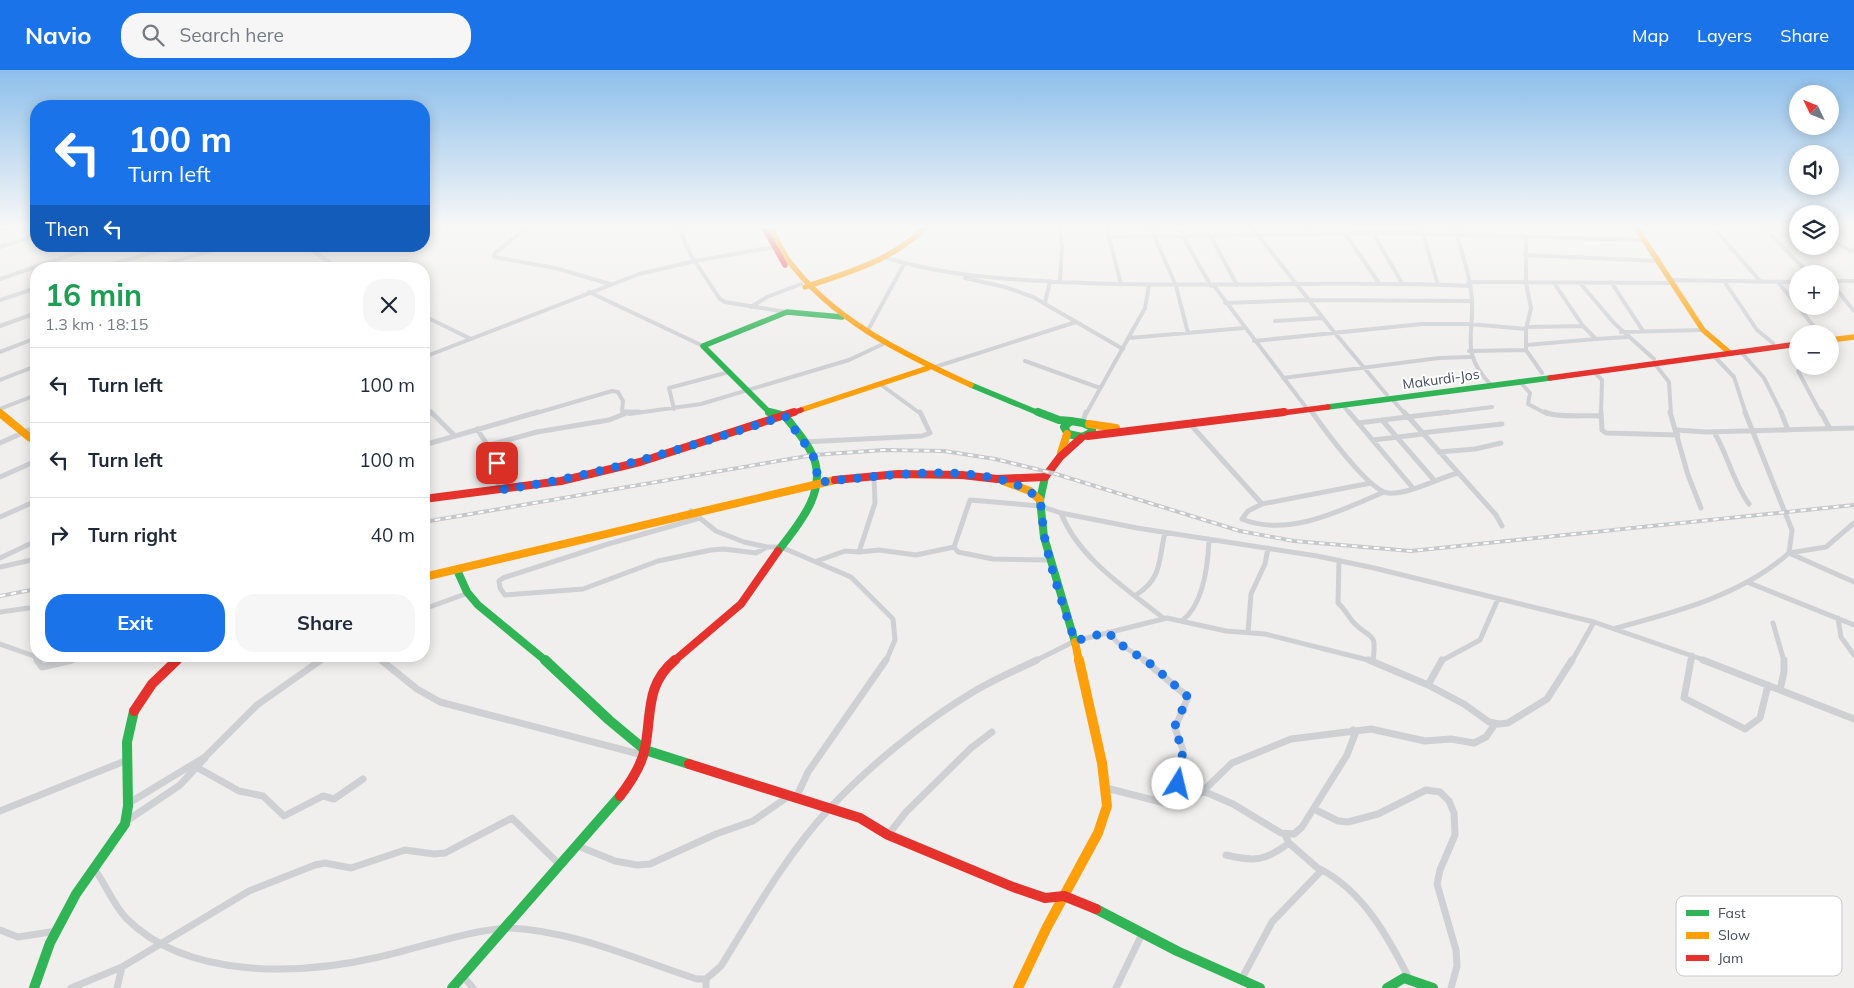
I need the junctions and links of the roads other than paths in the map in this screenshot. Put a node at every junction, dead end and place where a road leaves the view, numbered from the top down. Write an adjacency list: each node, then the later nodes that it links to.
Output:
1 (30, 269): 24 (street)
2 (561, 269): 39 (street)
3 (666, 269): 39 (street)
4 (700, 269): 58 (street)
5 (789, 269): 45 (main road)
6 (794, 269): 45 (main road)
7 (855, 269): 45 (main road)
8 (901, 269): 73 (street)
9 (927, 269): 23 (street)
10 (1061, 269): 29 (street)
11 (1117, 269): 40 (street)
12 (1168, 269): 48 (street)
13 (1203, 269): 49 (street)
14 (1228, 269): 47 (street)
15 (1284, 269): 41 (street)
16 (1369, 269): 35 (street)
17 (1393, 269): 42 (street)
18 (1433, 269): 43 (street)
19 (1465, 269): 44 (street)
20 (1525, 269): 36 (street)
21 (1663, 269): 31 (main road)
22 (1749, 269): 32 (street)
23 (946, 273): 25 (street); 56 (street)
24 (0, 279)
25 (1050, 281): 29 (street); 56 (street)
26 (1724, 281): 31 (street); 32 (street); 90 (street)
27 (1839, 281): 28 (street)
28 (1854, 281)
29 (1060, 282): 40 (street)
30 (1611, 282): 31 (street); 38 (street); 75 (street)
31 (1671, 282): 74 (main road)
32 (1761, 282): 33 (street)
33 (1778, 282): 34 (street); 68 (street)
34 (1789, 282)
35 (1379, 283): 41 (street); 42 (street)
36 (1526, 283): 37 (street); 44 (street); 72 (street)
37 (1554, 283): 38 (street); 70 (street)
38 (1580, 283): 77 (street)
39 (610, 284): 51 (street)
40 (1121, 284): 46 (street)
41 (1296, 284): 47 (street); 54 (street)
42 (1402, 284): 43 (street)
43 (1438, 284): 44 (street)
44 (1469, 284): 55 (street)
45 (804, 285): 58 (street); 62 (main road); 73 (main road)
46 (1149, 285): 48 (street); 84 (street)
47 (1237, 285): 49 (street)
48 (1176, 286): 49 (street); 79 (street)
49 (1213, 286): 57 (street)
50 (30, 290): 53 (street)
51 (589, 292): 83 (street); 94 (street)
52 (1839, 292): 59 (street)
53 (0, 300)
54 (1308, 300): 55 (street); 57 (street); 63 (street)
55 (1472, 302): 67 (street)
56 (1045, 303): 66 (street)
57 (1225, 303): 71 (street)
58 (751, 307): 60 (street)
59 (1854, 311)
60 (787, 312): 62 (main road); 94 (main road)
61 (30, 316): 69 (street)
62 (842, 317): 91 (main road)
63 (1322, 318): 65 (street); 76 (street)
64 (430, 319): 83 (street)
65 (1275, 321)
66 (1076, 322): 95 (street); 106 (street)
67 (1470, 324): 72 (street); 76 (street); 97 (street)
68 (1813, 325)
69 (0, 326)
70 (1583, 326): 72 (street); 86 (street)
71 (1244, 328): 79 (street); 88 (street)
72 (1526, 328): 92 (street)
73 (868, 330): 106 (main road)
74 (1703, 330): 75 (street); 98 (main road)
75 (1643, 331): 77 (street)
76 (1334, 332): 88 (street); 108 (street)
77 (1621, 332): 82 (street)
78 (1854, 332): 80 (main road)
79 (1188, 333): 84 (street)
80 (1839, 334)
81 (1854, 336): 85 (main road)
82 (1627, 337): 86 (street); 105 (street)
83 (469, 338): 101 (street)
84 (1129, 338): 95 (street)
85 (1839, 338)
86 (1596, 339): 92 (street)
87 (30, 340): 99 (street)
88 (1254, 341): 113 (street)
89 (1789, 341): 90 (main road, Makurdi-Jos)
90 (1774, 343): 98 (main road, Makurdi-Jos)
91 (883, 344): 106 (main road); 119 (street)
92 (1526, 345): 96 (street)
93 (1789, 345): 100 (main road, Makurdi-Jos)
94 (704, 346): 109 (main road)
95 (1123, 349): 118 (street)
96 (1526, 350): 97 (street); 111 (street)
97 (1469, 351): 103 (street)
98 (1727, 351): 100 (main road, Makurdi-Jos); 102 (main road, Makurdi-Jos); 105 (main road, Makurdi-Jos)
99 (0, 352)
100 (1741, 352): 142 (street)
101 (430, 354)
102 (1714, 356): 105 (main road, Makurdi-Jos); 143 (street)
103 (1470, 357): 108 (street); 116 (street)
104 (1025, 361): 118 (street)
105 (1654, 361): 110 (main road, Makurdi-Jos); 111 (main road, Makurdi-Jos); 146 (street)
106 (932, 367): 117 (main road); 133 (main road, Makurdi-Jos); 145 (main road)
107 (30, 368): 114 (street)
108 (1364, 368): 113 (street); 120 (street)
109 (730, 372): 119 (main road); 125 (street)
110 (1594, 372): 115 (main road, Makurdi-Jos); 130 (street)
111 (1542, 374): 116 (main road, Makurdi-Jos)
112 (1800, 375): 140 (street)
113 (1284, 378): 124 (street)
114 (0, 380)
115 (1520, 382): 116 (main road, Makurdi-Jos); 130 (street)
116 (1488, 383): 120 (main road, Makurdi-Jos)
117 (880, 384): 129 (main road); 154 (street)
118 (1100, 388): 134 (street)
119 (747, 390): 125 (street); 129 (main road)
120 (1390, 397): 122 (main road, Makurdi-Jos); 124 (main road, Makurdi-Jos); 131 (street)
121 (30, 398): 126 (street)
122 (1343, 404): 124 (main road, Makurdi-Jos); 135 (street)
123 (1492, 407): 131 (street)
124 (1307, 408): 134 (main road, Makurdi-Jos); 136 (main road, Makurdi-Jos); 169 (street)
125 (674, 409): 128 (street)
126 (0, 411): 144 (main road)
127 (430, 412): 150 (street)
128 (624, 414): 139 (street); 158 (street)
129 (785, 416): 154 (main road); 171 (main road)
130 (1601, 416): 146 (street)
131 (1408, 417): 132 (street); 148 (street)
132 (1382, 420): 135 (street); 152 (street)
133 (1071, 421): 134 (main road, Makurdi-Jos); 145 (main road)
134 (1086, 423): 151 (main road)
135 (1358, 423): 153 (street)
136 (1190, 424): 151 (main road, Makurdi-Jos); 176 (street)
137 (1502, 424): 148 (street)
138 (1854, 428): 140 (street)
139 (477, 429): 150 (street); 158 (street)
140 (1830, 429): 142 (street)
141 (30, 430): 144 (street)
142 (1788, 430): 143 (street)
143 (1752, 431): 147 (street); 195 (street)
144 (24, 432): 149 (main road); 155 (street)
145 (1065, 432): 151 (main road); 160 (main road)
146 (1678, 432): 147 (street); 178 (street)
147 (1714, 432): 177 (street)
148 (1422, 433): 152 (street); 159 (street)
149 (30, 436)
150 (455, 436): 156 (street)
151 (1084, 437): 160 (main road)
152 (1398, 437): 153 (street); 167 (street)
153 (1373, 440): 170 (street)
154 (804, 442): 168 (main road)
155 (0, 443)
156 (430, 443)
157 (1501, 443): 159 (street)
158 (489, 445): 171 (street)
159 (1439, 452): 162 (street)
160 (1060, 457): 165 (main road)
161 (30, 464): 163 (street)
162 (1458, 473): 167 (street); 184 (street)
163 (0, 477)
164 (874, 477): 166 (main road); 168 (main road); 194 (street)
165 (1045, 477): 166 (main road); 174 (main road)
166 (997, 479): 174 (main road)
167 (1434, 480): 170 (street)
168 (819, 482): 179 (main road); 192 (main road)
169 (1371, 484): 172 (street); 176 (street)
170 (1412, 487): 172 (street)
171 (499, 490): 173 (main road)
172 (1384, 492): 176 (street)
173 (430, 498)
174 (1040, 503): 180 (street); 191 (street); 198 (main road)
175 (30, 504): 181 (street)
176 (1262, 504)
177 (1749, 504)
178 (1701, 508)
179 (691, 511): 182 (street); 202 (main road)
180 (1061, 513): 187 (street); 207 (street)
181 (0, 517)
182 (700, 518): 190 (street); 190 (street)
183 (1854, 523): 185 (street)
184 (1502, 526)
185 (1848, 529): 186 (street); 195 (street)
186 (1854, 532)
187 (1165, 533): 188 (street); 207 (street)
188 (1209, 539): 193 (street); 214 (street)
189 (30, 544): 196 (street)
190 (767, 547): 192 (street)
191 (954, 547): 194 (street); 198 (street)
192 (781, 548): 200 (street); 239 (main road)
193 (1268, 548): 199 (street); 220 (street)
194 (859, 552): 200 (street)
195 (1789, 553): 204 (street); 205 (street)
196 (0, 558)
197 (30, 560): 201 (street)
198 (1050, 560): 221 (main road)
199 (1339, 560): 208 (street); 226 (street)
200 (817, 561): 246 (street)
201 (0, 567)
202 (457, 570): 203 (main road); 206 (main road)
203 (430, 576)
204 (1747, 582): 213 (street); 218 (street)
205 (1854, 582)
206 (468, 593): 209 (street); 239 (main road)
207 (1136, 595): 212 (street)
208 (1498, 599): 215 (street); 232 (street)
209 (430, 607)
210 (30, 608): 211 (street)
211 (0, 612)
212 (1163, 618): 214 (street); 219 (street)
213 (1838, 618): 217 (street); 225 (street)
214 (1183, 620): 220 (street)
215 (1594, 622): 218 (street); 236 (street)
216 (1773, 623): 234 (street)
217 (1854, 625)
218 (1615, 628): 224 (street)
219 (1108, 632): 221 (street); 247 (street)
220 (1248, 632): 226 (street)
221 (1075, 641): 244 (main road); 250 (street)
222 (0, 644): 223 (street)
223 (30, 655)
224 (1692, 655): 233 (street); 233 (street)
225 (1854, 655)
226 (1373, 661): 232 (street)
227 (38, 662): 228 (street)
228 (66, 662)
229 (174, 662): 241 (main road)
230 (318, 662): 240 (street)
231 (383, 662): 239 (street)
232 (1428, 685): 236 (street)
233 (1768, 685): 234 (street)
234 (1780, 690): 235 (street)
235 (1854, 719)
236 (1494, 724): 237 (street)
237 (1353, 730): 245 (street); 249 (street)
238 (992, 732): 253 (street)
239 (644, 753): 246 (main road); 256 (main road)
240 (205, 757): 242 (street); 248 (street)
241 (125, 761): 248 (main road); 251 (street)
242 (198, 768): 243 (street); 252 (street)
243 (363, 779)
244 (1106, 788): 247 (street); 261 (main road)
245 (1202, 791): 247 (street); 254 (street)
246 (793, 797): 250 (main road); 256 (street)
247 (1178, 802)
248 (129, 803): 252 (main road)
249 (1314, 809): 254 (street); 283 (street)
250 (828, 810): 253 (main road); 270 (street)
251 (0, 811)
252 (128, 820): 260 (main road)
253 (888, 835): 261 (main road)
254 (1285, 835): 255 (street)
255 (1289, 843): 257 (street); 259 (street)
256 (577, 846): 258 (main road)
257 (1226, 855)
258 (560, 865): 262 (main road); 266 (street)
259 (1320, 869): 269 (street); 271 (street)
260 (95, 870): 264 (main road); 266 (street)
261 (1064, 896): 265 (main road); 278 (main road)
262 (506, 928): 266 (street); 268 (main road); 270 (street)
263 (0, 930): 264 (street)
264 (57, 931): 272 (main road)
265 (1143, 932): 271 (main road); 279 (street)
266 (160, 944): 267 (street)
267 (122, 967): 273 (street); 274 (street)
268 (463, 976): 275 (main road); 276 (street)
269 (1408, 978): 281 (main road); 282 (main road)
270 (706, 979): 277 (street)
271 (1240, 980): 280 (main road)
272 (34, 988)
273 (71, 988)
274 (117, 988)
275 (452, 988)
276 (473, 988)
277 (706, 988)
278 (1018, 988)
279 (1116, 988)
280 (1260, 988)
281 (1387, 988)
282 (1433, 988)
283 (1451, 988)

